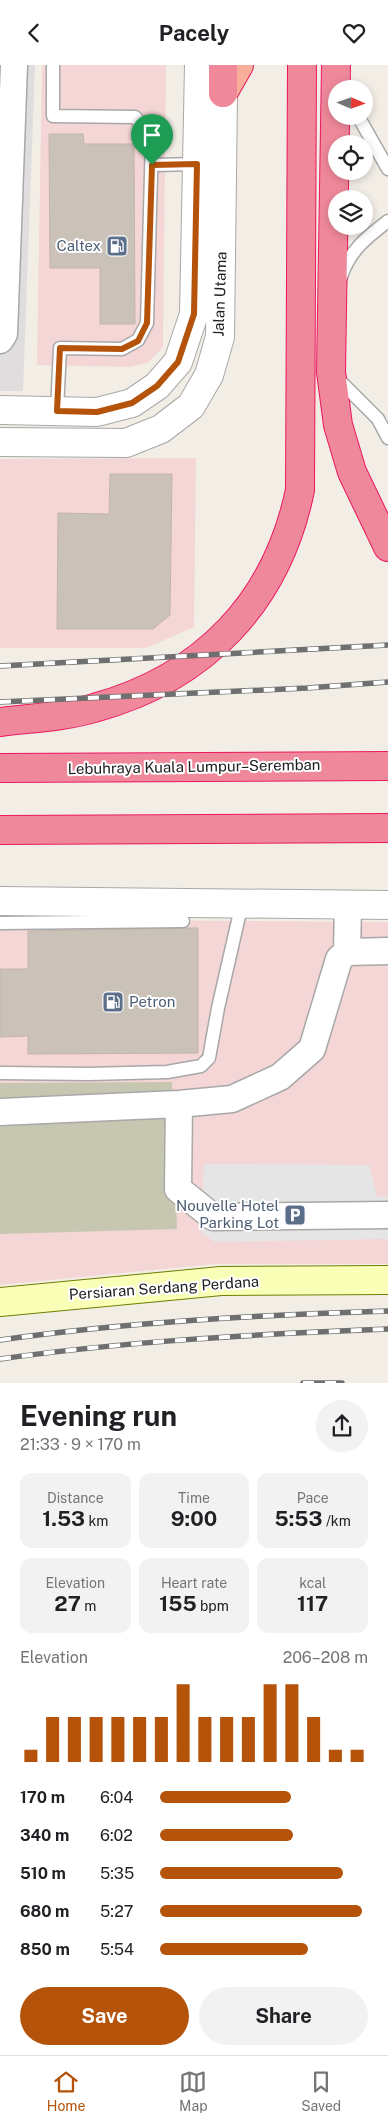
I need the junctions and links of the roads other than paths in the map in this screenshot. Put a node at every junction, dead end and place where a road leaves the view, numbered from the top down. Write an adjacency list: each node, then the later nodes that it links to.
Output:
1 (14, 65): 15 (street)
2 (53, 65): 11 (lane)
3 (199, 65): 10 (street, Jalan Utama)
4 (223, 65): 8 (highway)
5 (239, 65): 8 (highway)
6 (302, 65): 22 (highway)
7 (338, 76): 14 (highway)
8 (223, 93): 20 (street, Jalan Utama)
9 (363, 125): 12 (lane)
10 (197, 164): 11 (lane); 18 (street, Jalan Utama)
11 (152, 165): 18 (lane)
12 (388, 169)
13 (388, 221): 14 (lane)
14 (332, 301): 16 (highway)
15 (0, 339)
16 (331, 372): 19 (lane); 21 (highway)
17 (0, 410): 18 (street, Jalan Utama)
18 (57, 411)
19 (388, 438)
20 (0, 442)
21 (388, 547)
22 (0, 721)
23 (388, 765): 24 (highway, Lebuhraya Kuala Lumpur–Seremban)
24 (0, 769)
25 (388, 828): 26 (highway)
26 (0, 830)
27 (0, 901): 28 (street)
28 (242, 903): 29 (street); 35 (lane)
29 (348, 905): 30 (street); 34 (street)
30 (388, 905)
31 (183, 921): 32 (lane)
32 (0, 923)
33 (388, 951): 34 (street)
34 (347, 952): 36 (street)
35 (0, 1073)
36 (179, 1104): 37 (street); 38 (street)
37 (0, 1112)
38 (388, 1215)
39 (388, 1280): 40 (main road, Persiaran Serdang Perdana)
40 (0, 1302)

